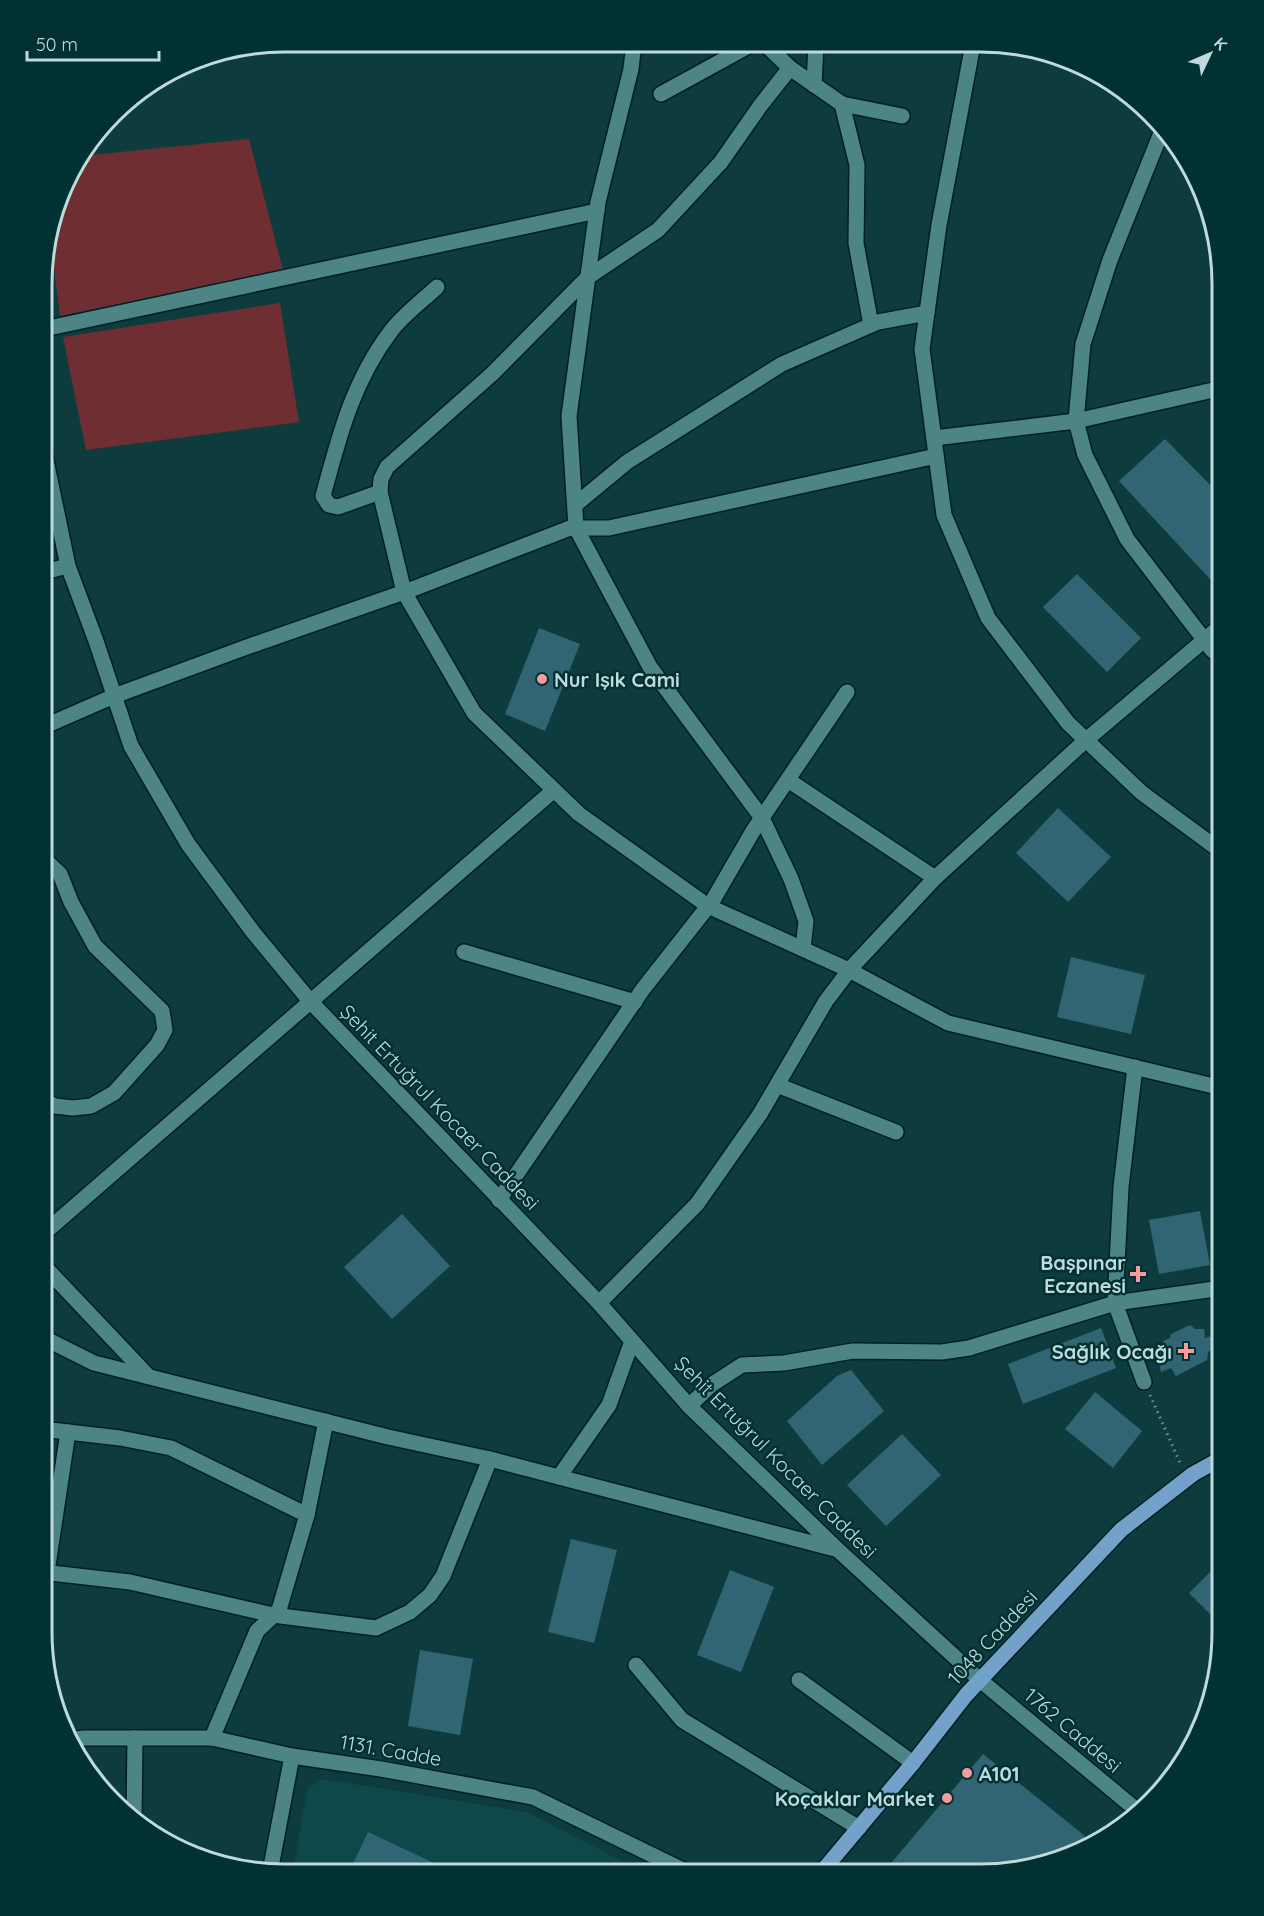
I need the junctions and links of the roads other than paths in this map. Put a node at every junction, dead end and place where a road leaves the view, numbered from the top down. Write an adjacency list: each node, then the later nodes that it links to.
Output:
1 (633, 52): 12 (street)
2 (738, 52): 8 (street)
3 (773, 52): 6 (street)
4 (816, 52): 7 (street)
5 (971, 52): 15 (street)
6 (790, 68): 7 (street); 13 (street)
7 (814, 85): 9 (street)
8 (661, 94)
9 (842, 104): 10 (street); 16 (street)
10 (902, 116)
11 (1159, 137): 19 (street)
12 (597, 211): 13 (street); 17 (street)
13 (588, 277): 23 (street); 24 (street)
14 (437, 287): 23 (street)
15 (927, 313): 16 (street); 20 (street)
16 (871, 325): 24 (street)
17 (52, 327)
18 (1212, 390): 19 (street)
19 (1076, 421): 20 (street); 30 (street)
20 (934, 438): 21 (street)
21 (936, 456): 25 (street); 35 (street)
22 (52, 489): 26 (street, Şehit Ertuğrul Kocaer Caddesi)
23 (380, 492): 28 (street)
24 (575, 505): 25 (street)
25 (576, 528): 28 (street); 38 (street)
26 (68, 566): 27 (street); 33 (street, Şehit Ertuğrul Kocaer Caddesi)
27 (52, 570)
28 (404, 592): 33 (street); 37 (street)
29 (1212, 634): 30 (street)
30 (1205, 640): 31 (street); 35 (street)
31 (1212, 650)
32 (847, 692): 36 (street)
33 (114, 696): 34 (street); 46 (street, Şehit Ertuğrul Kocaer Caddesi)
34 (52, 723)
35 (1086, 740): 39 (street); 41 (street)
36 (788, 780): 38 (street); 41 (street)
37 (554, 790): 42 (street); 46 (street)
38 (762, 818): 42 (street); 43 (street)
39 (1212, 845)
40 (52, 866): 51 (street)
41 (935, 878): 45 (street)
42 (708, 906): 43 (street); 47 (street)
43 (803, 949): 45 (street)
44 (464, 952): 47 (street)
45 (849, 970): 48 (street); 49 (street)
46 (310, 1001): 53 (street, Şehit Ertuğrul Kocaer Caddesi); 54 (street)
47 (635, 1002): 53 (street)
48 (1135, 1067): 50 (street); 58 (street)
49 (777, 1085): 52 (street); 57 (street)
50 (1212, 1086)
51 (52, 1104)
52 (896, 1132)
53 (499, 1200): 57 (street, Şehit Ertuğrul Kocaer Caddesi)
54 (52, 1226)
55 (52, 1275): 61 (street)
56 (1212, 1289): 58 (street)
57 (599, 1303): 59 (street, Şehit Ertuğrul Kocaer Caddesi)
58 (1115, 1303): 62 (street); 63 (street)
59 (632, 1341): 63 (street, Şehit Ertuğrul Kocaer Caddesi); 69 (street)
60 (52, 1342): 61 (street)
61 (148, 1376): 64 (street)
62 (1144, 1382)
63 (689, 1406): 72 (street, Şehit Ertuğrul Kocaer Caddesi)
64 (326, 1421): 67 (street); 70 (street)
65 (52, 1431): 66 (street)
66 (68, 1432): 70 (street); 71 (street)
67 (490, 1459): 69 (street); 74 (street)
68 (1212, 1464): 77 (main road, 1048 Caddesi)
69 (559, 1477): 72 (street)
70 (307, 1515): 74 (street)
71 (52, 1525)
72 (838, 1550): 77 (street, Şehit Ertuğrul Kocaer Caddesi)
73 (52, 1573): 74 (street)
74 (273, 1616): 79 (street)
75 (636, 1665): 85 (street)
76 (799, 1680): 82 (street)
77 (980, 1680): 82 (main road, 1048 Caddesi); 83 (street, 1762 Caddesi)
78 (135, 1738): 79 (street, 1131. Cadde); 80 (street, 1131. Cadde); 84 (street)
79 (212, 1738): 81 (street, 1131. Cadde)
80 (79, 1740)
81 (292, 1755): 86 (street); 87 (street, 1131. Cadde)
82 (913, 1763): 85 (main road, 1048 Caddesi)
83 (1132, 1807)
84 (134, 1809)
85 (859, 1827): 88 (main road, 1048 Caddesi)
86 (272, 1863)
87 (670, 1864)
88 (828, 1864)

